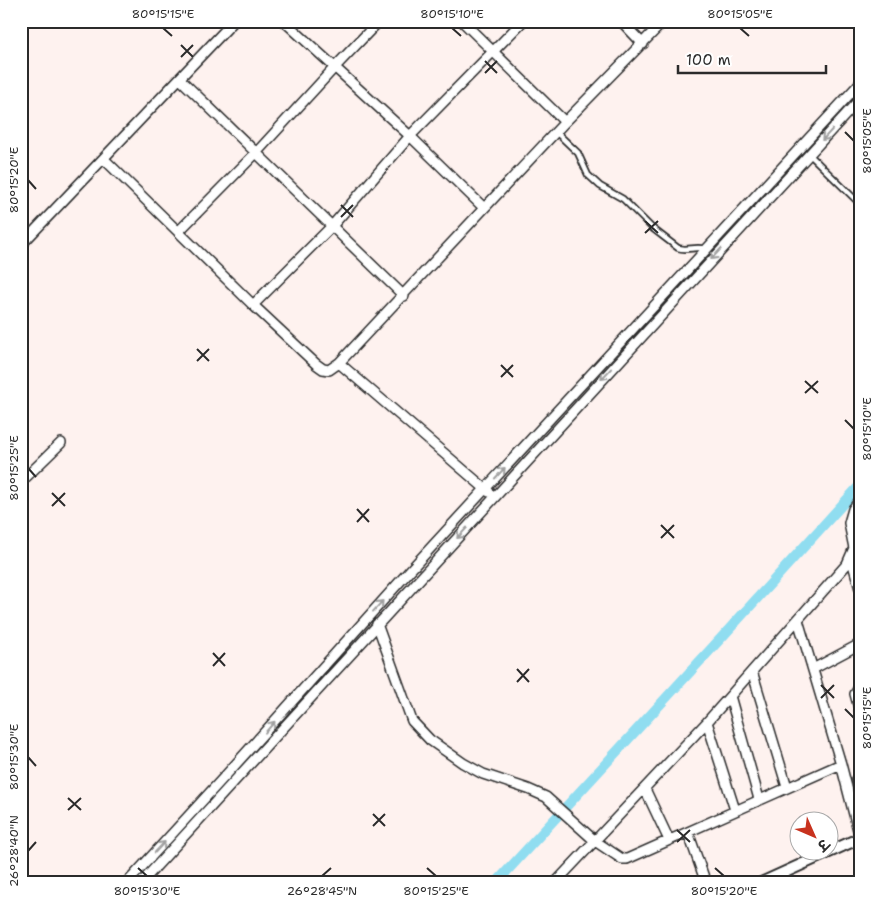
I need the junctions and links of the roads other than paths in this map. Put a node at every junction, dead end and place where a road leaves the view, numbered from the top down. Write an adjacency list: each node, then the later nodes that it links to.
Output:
1 (234, 21): 11 (street)
2 (284, 21): 10 (street)
3 (379, 21): 10 (street)
4 (462, 21): 9 (street)
5 (523, 21): 9 (street)
6 (622, 21): 8 (street)
7 (664, 21): 8 (street)
8 (643, 44): 14 (street)
9 (493, 51): 14 (street); 16 (street)
10 (335, 67): 16 (street); 17 (street)
11 (180, 79): 17 (street); 19 (street)
12 (860, 83): 25 (street)
13 (860, 99): 18 (street, one-way to 18)
14 (565, 122): 15 (street)
15 (556, 132): 21 (street); 25 (lane)
16 (410, 136): 21 (street); 22 (street)
17 (256, 153): 22 (street); 23 (street)
18 (809, 154): 20 (lane); 32 (street, one-way to 32)
19 (104, 159): 23 (street); 24 (street)
20 (860, 204)
21 (484, 208): 26 (street)
22 (332, 226): 26 (street); 27 (street)
23 (179, 231): 27 (street)
24 (21, 246)
25 (707, 250): 31 (street, one-way to 25)
26 (404, 296): 28 (street)
27 (253, 305): 28 (street)
28 (339, 363): 31 (street)
29 (61, 443): 30 (street)
30 (21, 482)
31 (485, 489): 32 (street); 55 (street, one-way to 31)
32 (495, 496): 37 (street, one-way to 37)
33 (860, 500): 34 (street)
34 (851, 556): 35 (street); 36 (street)
35 (860, 589)
36 (798, 620): 39 (street); 40 (street)
37 (377, 624): 53 (street); 56 (street)
38 (860, 644): 39 (street)
39 (812, 669): 45 (street)
40 (752, 671): 42 (street); 46 (street)
41 (860, 686): 43 (street)
42 (730, 696): 44 (street); 48 (street)
43 (860, 712)
44 (707, 722): 47 (street); 49 (street)
45 (841, 764): 46 (street); 51 (street)
46 (787, 787): 48 (street)
47 (645, 789): 52 (street); 53 (street)
48 (759, 800): 49 (street)
49 (735, 810): 50 (street)
50 (688, 832): 52 (street); 57 (street)
51 (860, 838): 58 (street)
52 (669, 840): 53 (street)
53 (595, 841): 54 (street)
54 (555, 882)
55 (127, 883)
56 (141, 883)
57 (706, 883)
58 (761, 883)

